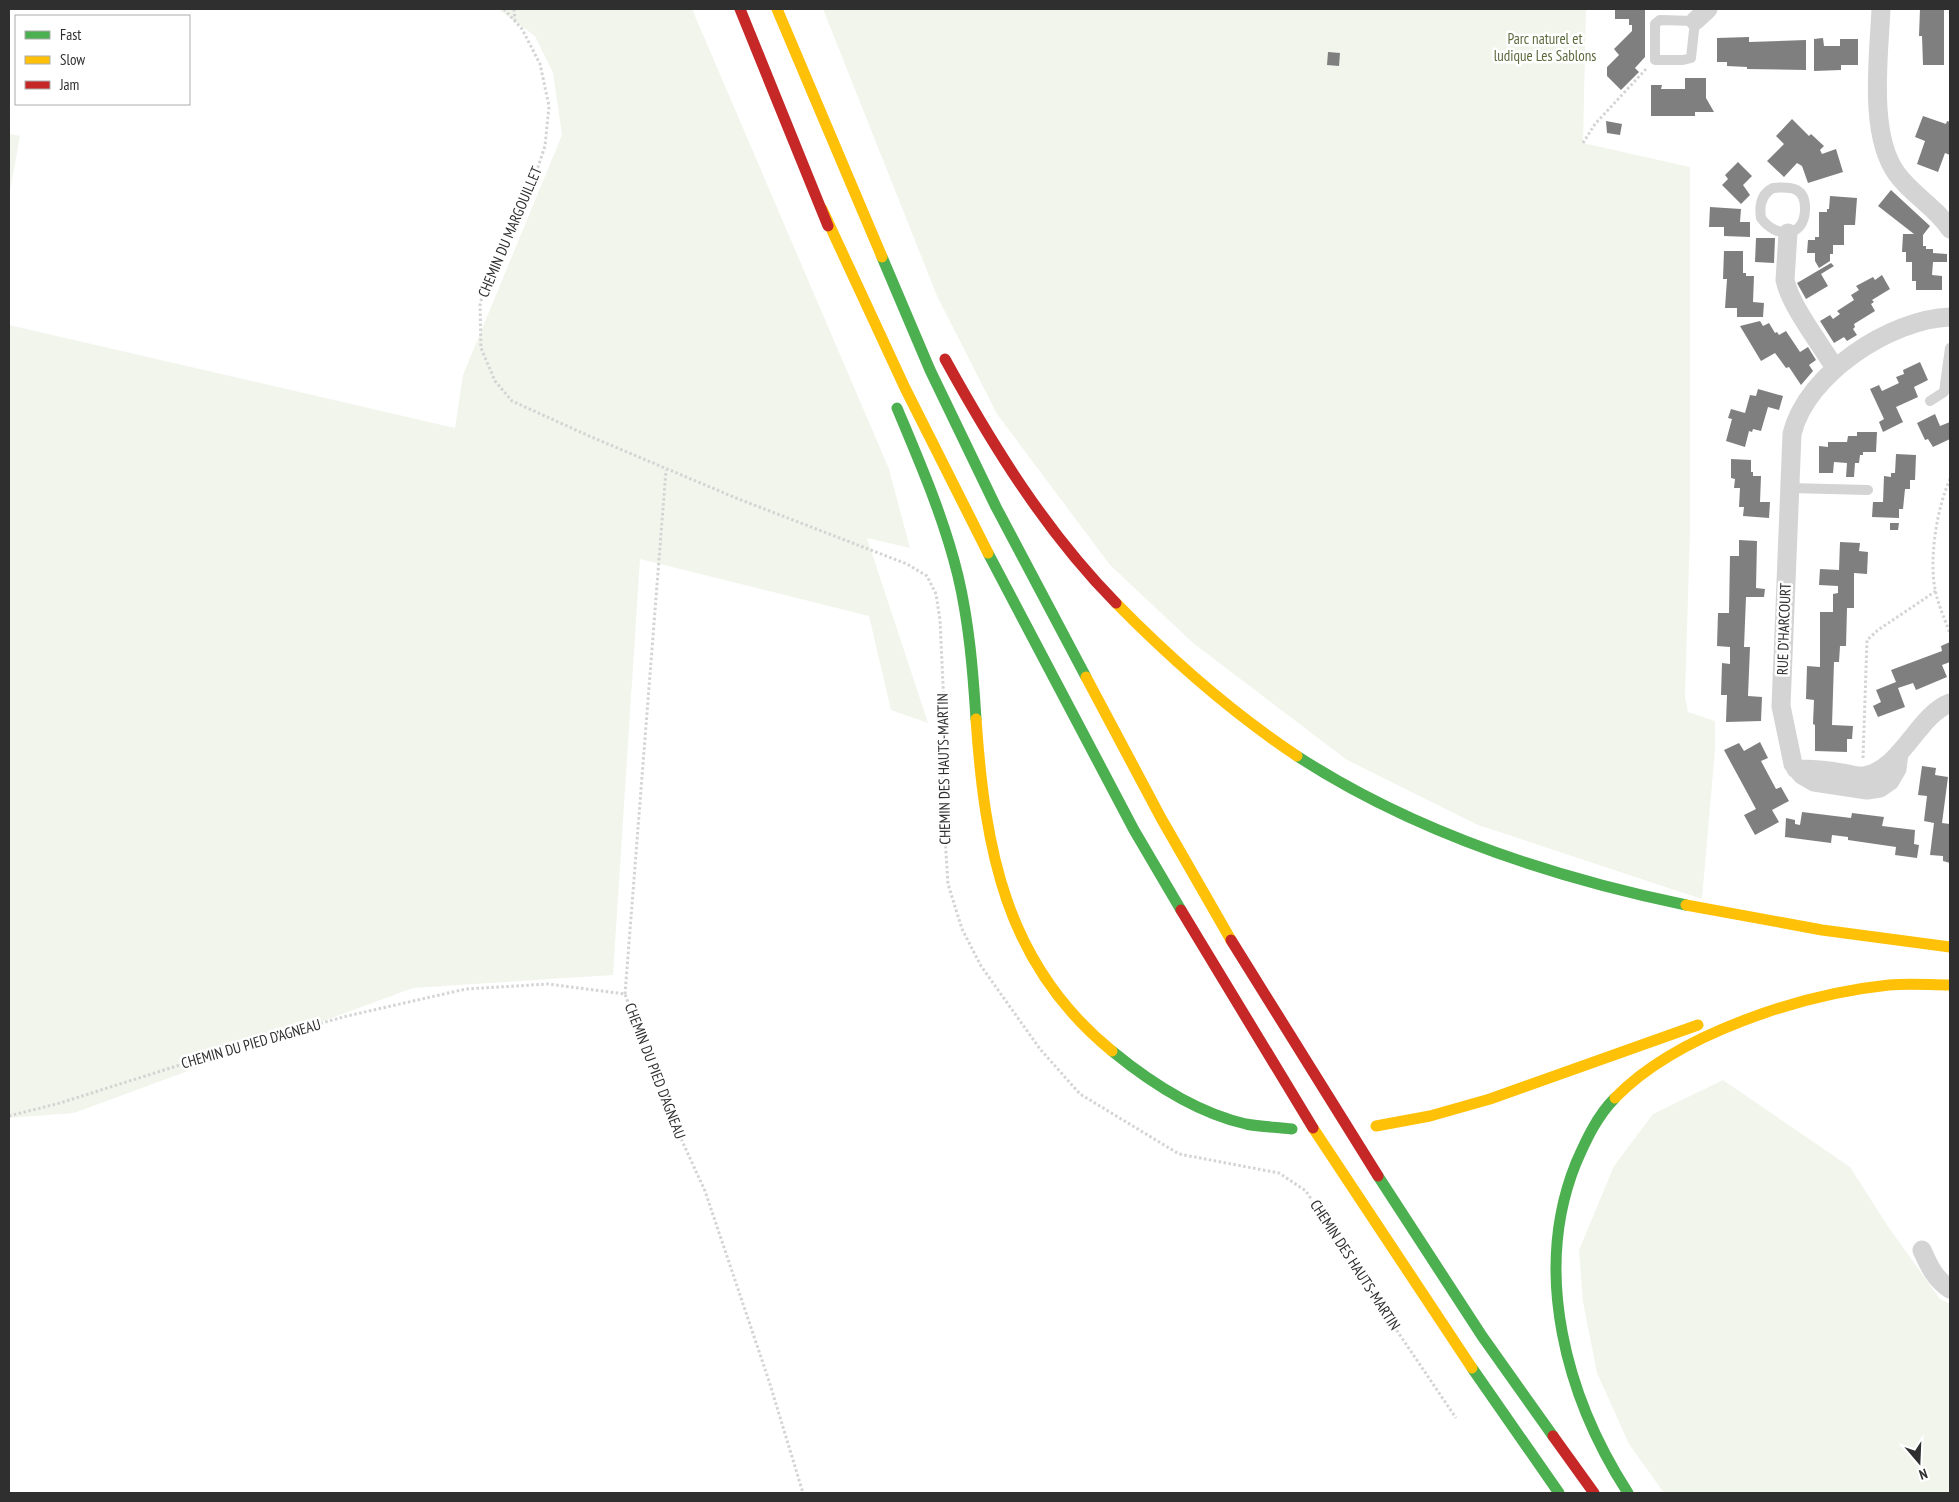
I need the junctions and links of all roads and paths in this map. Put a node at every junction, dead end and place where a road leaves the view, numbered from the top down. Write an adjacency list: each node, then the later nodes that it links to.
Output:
1 (504, 9): 7 (path, CHEMIN DU MARGOUILLET)
2 (514, 9): 7 (path)
3 (740, 9): 11 (highway)
4 (777, 9): 10 (highway)
5 (1881, 9): 12 (street)
6 (1702, 15): 8 (lane); 8 (lane)
7 (515, 21): 22 (path, CHEMIN DU MARGOUILLET)
8 (1655, 60): 9 (path)
9 (1583, 144)
10 (854, 193): 14 (highway); 47 (highway)
11 (822, 209): 16 (highway); 46 (highway)
12 (1950, 229)
13 (1788, 233): 13 (lane); 19 (street)
14 (907, 285)
15 (1950, 317): 19 (street, RUE D'HARCOURT)
16 (866, 333)
17 (938, 345): 33 (highway)
18 (1950, 348): 21 (lane)
19 (1835, 368): 25 (street, RUE D'HARCOURT)
20 (891, 395): 41 (highway)
21 (1930, 401)
22 (647, 462): 23 (path, CHEMIN DES HAUTS-MARTIN)
23 (666, 470): 36 (path); 44 (path, CHEMIN DES HAUTS-MARTIN)
24 (1950, 479): 27 (path)
25 (1790, 488): 26 (lane); 31 (street, RUE D'HARCOURT)
26 (1868, 490)
27 (1936, 591): 28 (path); 32 (path)
28 (1950, 634)
29 (1950, 703): 30 (street)
30 (1899, 753): 31 (street); 32 (street)
31 (1796, 769): 32 (street)
32 (1862, 776)
33 (1950, 947)
34 (1911, 973): 37 (highway)
35 (1950, 985): 48 (highway)
36 (625, 994): 39 (path, CHEMIN DU PIED D’AGNEAU); 45 (path, CHEMIN DU PIED D’AGNEAU)
37 (1727, 1015)
38 (1708, 1021): 40 (highway)
39 (9, 1116)
40 (1376, 1126)
41 (1292, 1129)
42 (1922, 1250): 43 (street)
43 (1950, 1289)
44 (1456, 1418)
45 (803, 1493)
46 (1559, 1493)
47 (1594, 1493)
48 (1628, 1493)

